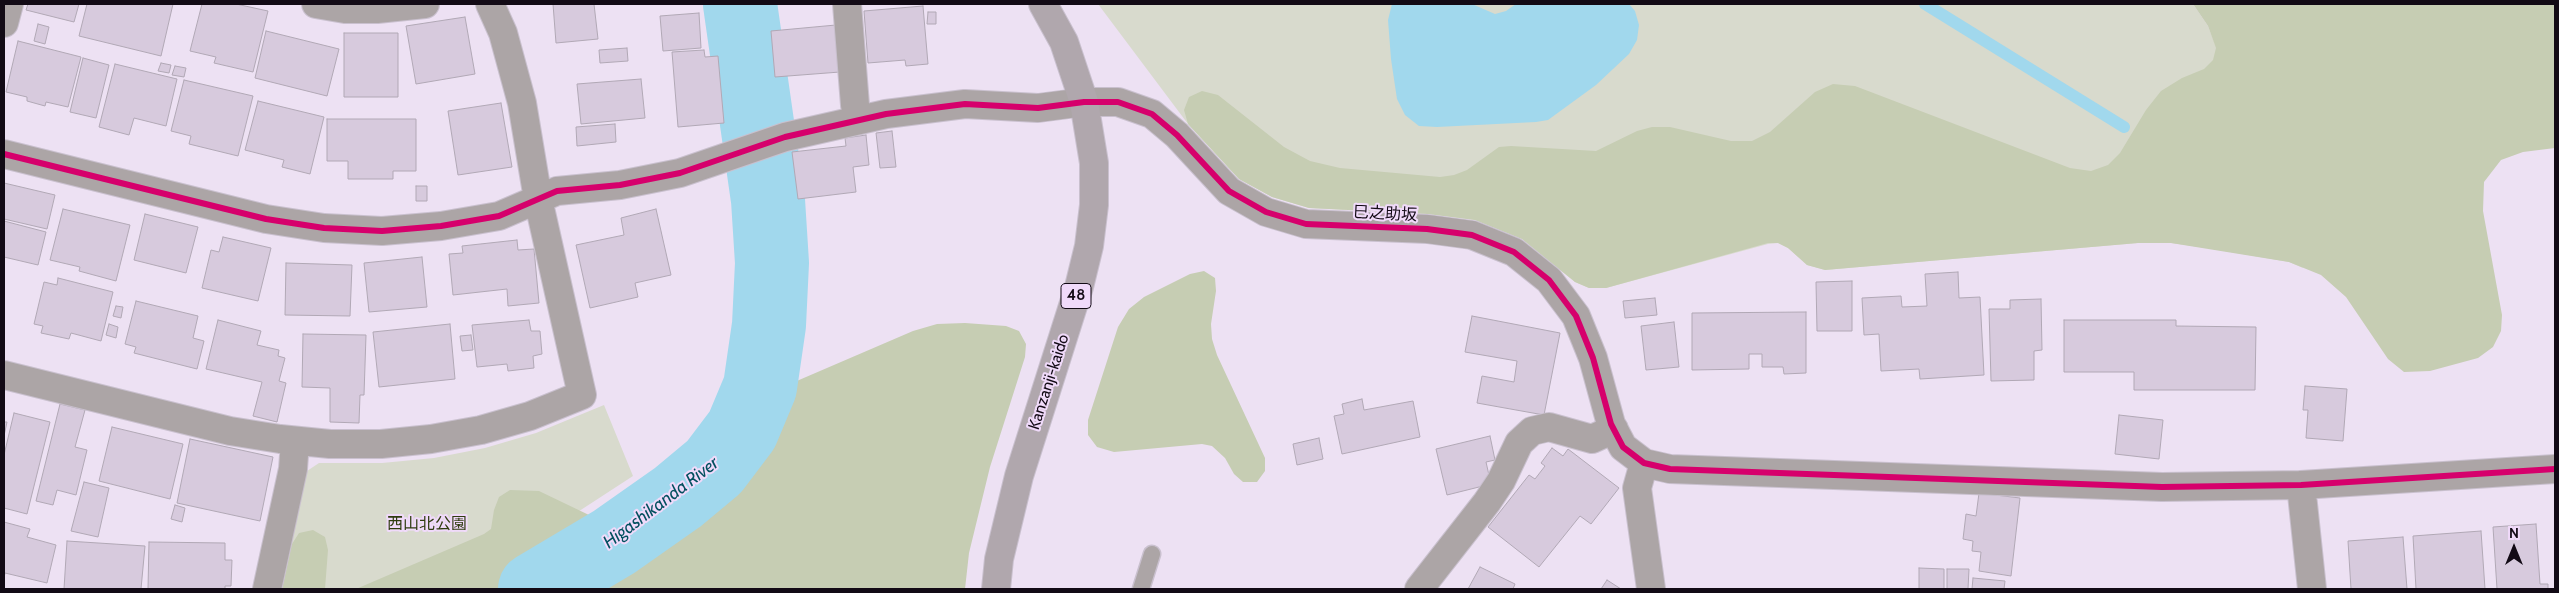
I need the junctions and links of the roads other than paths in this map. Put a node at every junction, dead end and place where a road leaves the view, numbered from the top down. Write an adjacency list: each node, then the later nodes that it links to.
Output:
1 (9, 4): 7 (street)
2 (316, 4): 3 (street)
3 (425, 4)
4 (490, 4): 11 (street)
5 (847, 4): 9 (street)
6 (1043, 4): 8 (main road, Kanzanji-kaido / 48)
7 (4, 23)
8 (1084, 102): 9 (street, 巳之助坂); 13 (street, 巳之助坂); 20 (main road, Kanzanji-kaido / 48)
9 (858, 120): 11 (street, 巳之助坂)
10 (4, 154): 11 (street, 巳之助坂)
11 (538, 199): 14 (street)
12 (4, 375): 14 (street)
13 (1614, 428): 15 (street, 巳之助坂); 22 (street)
14 (295, 441): 19 (street)
15 (1644, 463): 17 (street); 23 (street)
16 (2555, 469): 17 (street)
17 (2301, 485): 24 (street)
18 (1152, 554): 21 (lane)
19 (267, 589)
20 (996, 589)
21 (1141, 589)
22 (1419, 589)
23 (1651, 589)
24 (2312, 589)

